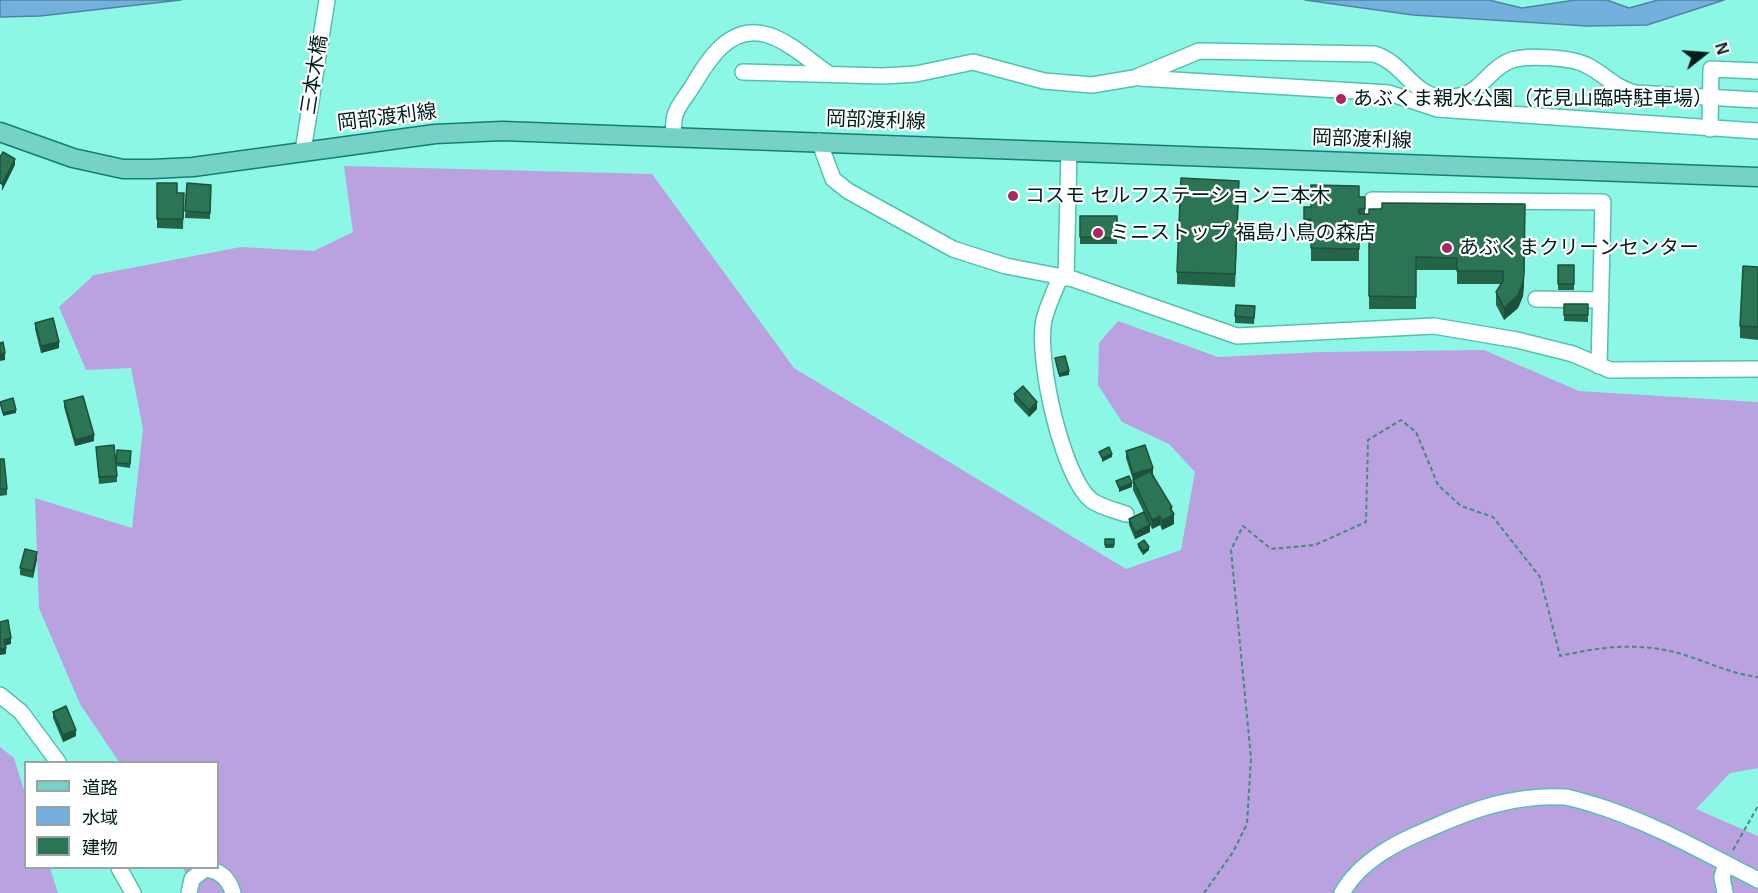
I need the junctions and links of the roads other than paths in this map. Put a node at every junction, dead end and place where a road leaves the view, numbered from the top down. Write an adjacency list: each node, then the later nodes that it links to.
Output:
1 (327, 0): 13 (street, 三本木橋)
2 (1758, 70): 6 (street)
3 (743, 72): 4 (street)
4 (829, 74): 5 (street); 11 (street)
5 (1134, 78): 6 (street); 8 (street)
6 (1710, 98): 7 (street); 8 (street)
7 (1758, 100)
8 (1710, 129): 9 (street)
9 (1758, 131)
10 (0, 132): 13 (main road, 岡部渡利線)
11 (673, 138): 12 (main road, 岡部渡利線); 13 (main road, 岡部渡利線)
12 (819, 141): 14 (main road, 岡部渡利線); 17 (street)
13 (303, 151)
14 (1069, 151): 15 (main road, 岡部渡利線); 17 (street)
15 (1758, 177)
16 (1372, 212): 19 (street)
17 (1063, 278): 20 (street); 22 (street)
18 (1536, 299): 19 (street)
19 (1601, 300): 20 (street)
20 (1599, 366): 21 (street)
21 (1758, 369)
22 (1126, 514)
23 (0, 695): 24 (street)
24 (57, 761)
25 (1726, 864): 27 (street); 31 (street); 32 (street)
26 (120, 869): 28 (street)
27 (1758, 880)
28 (133, 893)
29 (189, 893): 30 (street)
30 (233, 893)
31 (1342, 893)
32 (1725, 893)

